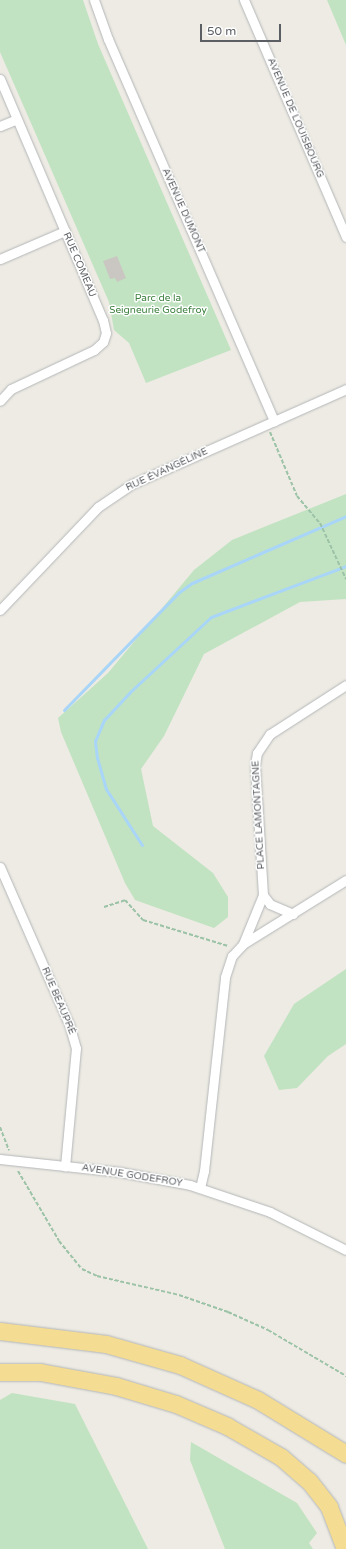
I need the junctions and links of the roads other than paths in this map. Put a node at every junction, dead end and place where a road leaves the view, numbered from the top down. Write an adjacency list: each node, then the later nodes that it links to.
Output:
1 (94, 0): 11 (street, AVENUE DUMONT)
2 (244, 0): 7 (street, AVENUE DE LOUISBOURG)
3 (0, 79): 4 (street, RUE COMEAU)
4 (17, 119): 5 (street); 6 (street, RUE COMEAU)
5 (0, 126)
6 (65, 231): 8 (street); 10 (street, RUE COMEAU)
7 (346, 237)
8 (0, 259)
9 (346, 389): 11 (street, RUE ÉVANGÉLINE)
10 (0, 401)
11 (271, 422): 12 (street, RUE ÉVANGÉLINE)
12 (0, 610)
13 (346, 685): 16 (street, PLACE LAMONTAGNE)
14 (0, 867): 20 (street, RUE BEAUPRÉ)
15 (346, 880): 17 (street, PLACE LAMONTAGNE)
16 (263, 895): 17 (street); 18 (street, PLACE LAMONTAGNE)
17 (293, 914): 18 (street, PLACE LAMONTAGNE)
18 (243, 944): 21 (street, PLACE LAMONTAGNE)
19 (0, 1159): 20 (street, AVENUE GODEFROY)
20 (65, 1166): 21 (street, AVENUE GODEFROY)
21 (200, 1188): 22 (street, AVENUE GODEFROY)
22 (346, 1250)
23 (0, 1331): 25 (highway)
24 (0, 1372): 26 (highway)
25 (346, 1454)
26 (345, 1549)

